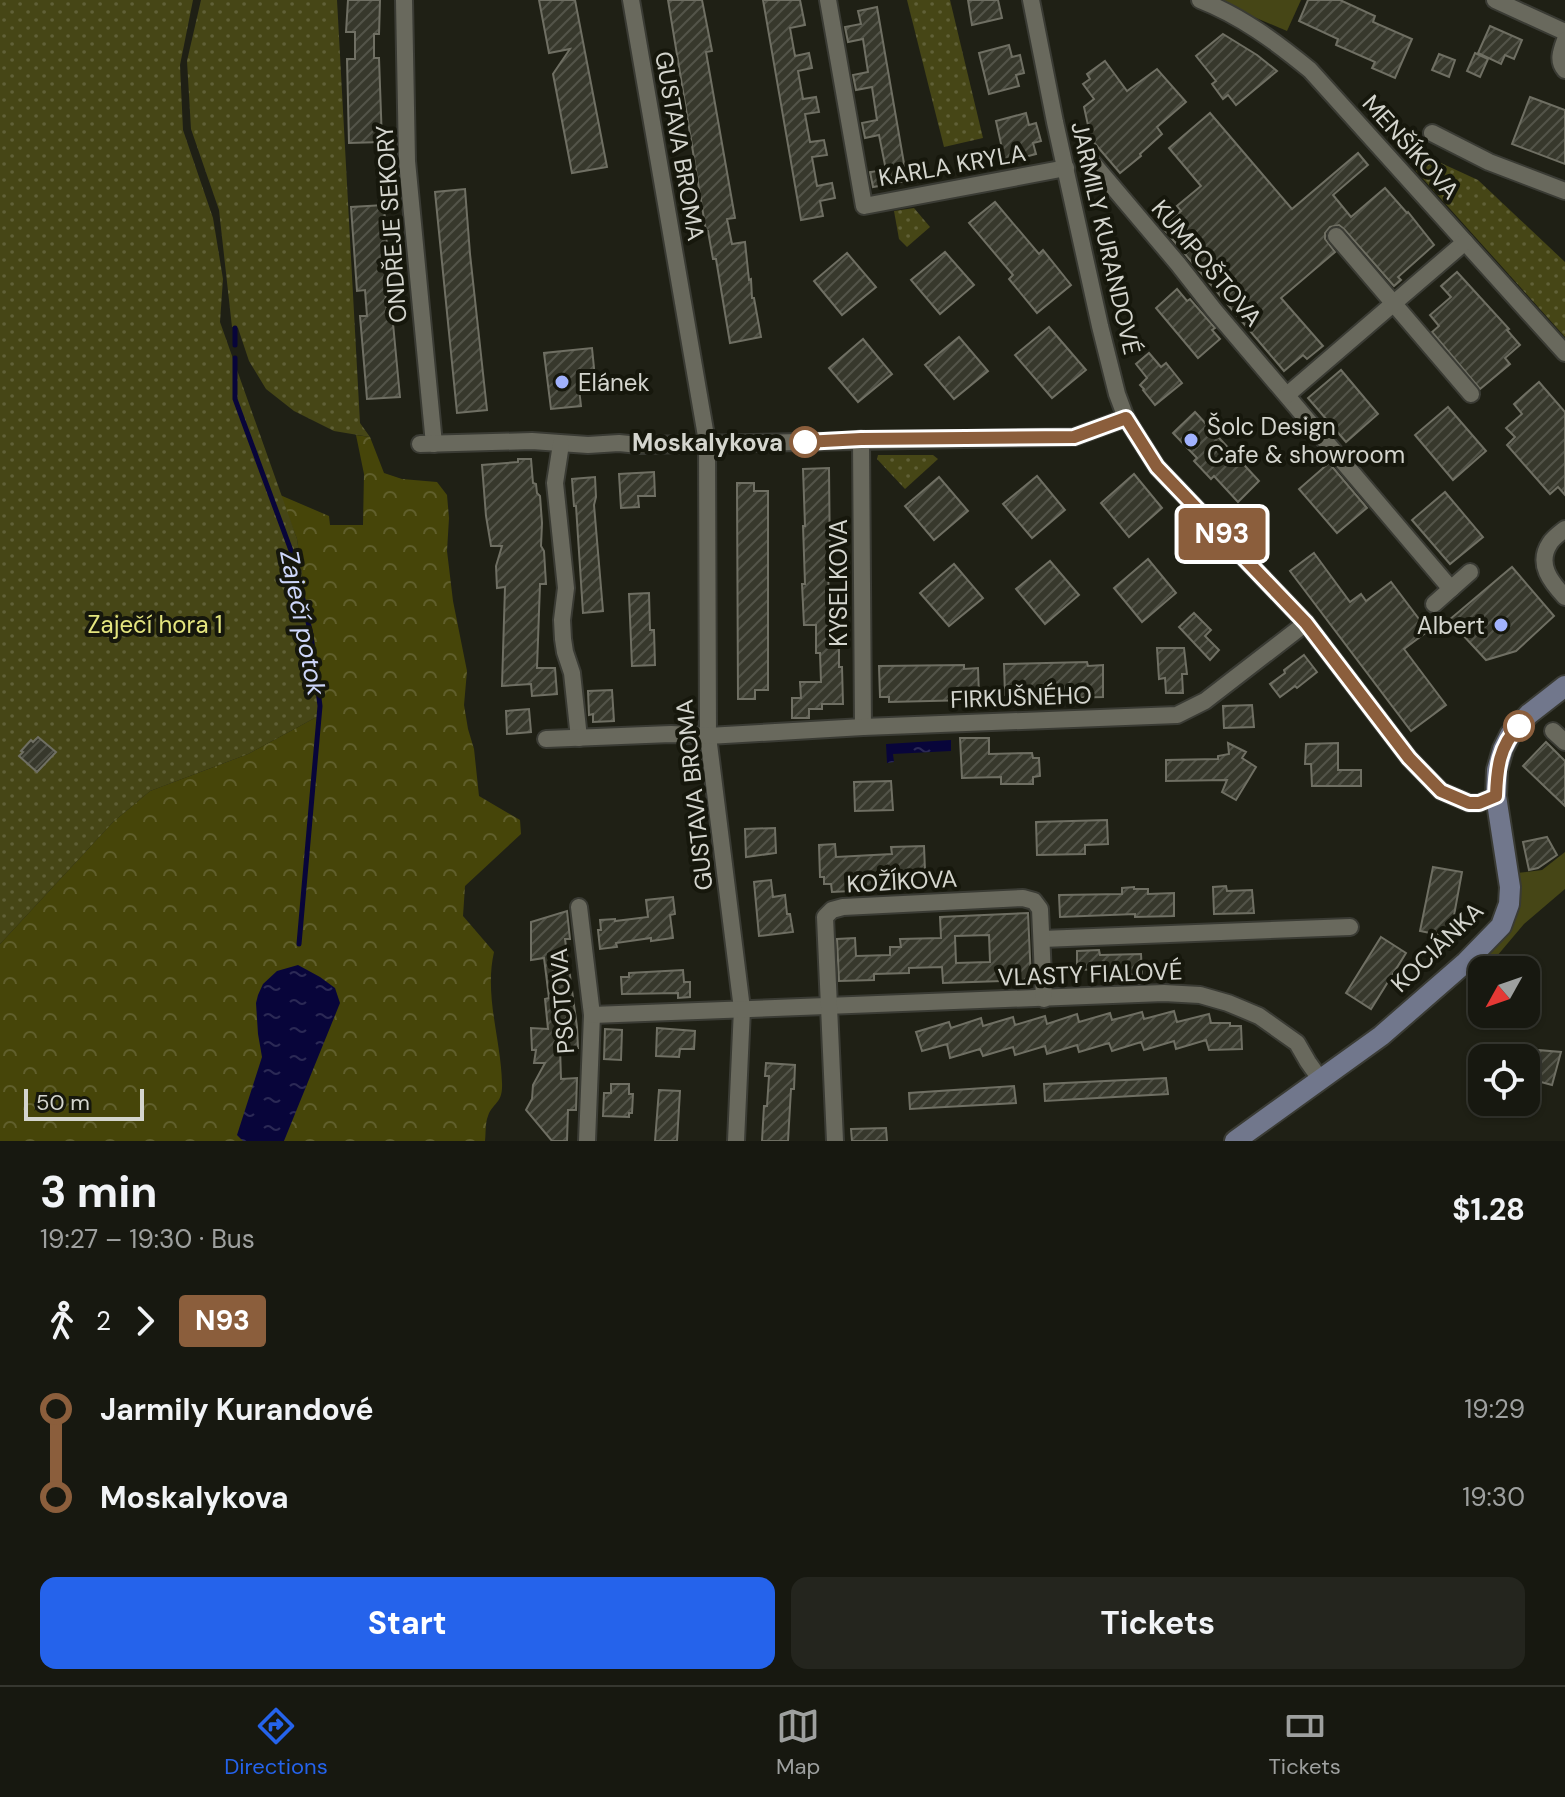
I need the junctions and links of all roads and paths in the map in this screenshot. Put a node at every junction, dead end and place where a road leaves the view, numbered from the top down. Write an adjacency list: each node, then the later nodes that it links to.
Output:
1 (404, 0): 23 (street, ONDŘEJE SEKORY)
2 (631, 0): 22 (street, GUSTAVA BROMA)
3 (828, 0): 12 (street, KARLA KRYLA)
4 (1031, 0): 12 (street, JARMILY KURANDOVÉ)
5 (1200, 0): 15 (street, MENŠÍKOVA)
6 (1495, 0): 7 (street)
7 (1565, 32)
8 (1565, 40): 9 (street)
9 (1565, 70)
10 (1432, 133): 13 (street)
11 (1091, 161): 19 (street, KUMPOŠTOVA)
12 (1066, 168): 20 (street, JARMILY KURANDOVÉ)
13 (1565, 191)
14 (1336, 236): 16 (street)
15 (1465, 242): 16 (street); 17 (street, MENŠÍKOVA)
16 (1394, 303): 18 (street); 19 (street)
17 (1565, 353)
18 (1471, 394)
19 (1287, 395): 26 (street, KUMPOŠTOVA)
20 (1126, 418): 21 (street); 29 (street, JARMILY KURANDOVÉ)
21 (861, 439): 22 (street); 31 (street, KYSELKOVA)
22 (707, 442): 23 (street); 32 (street, GUSTAVA BROMA)
23 (561, 444): 33 (street)
24 (1565, 529): 27 (street)
25 (1470, 572): 26 (street)
26 (1451, 589): 28 (street)
27 (1565, 597)
28 (1434, 604)
29 (1306, 623): 31 (street, FIRKUŠNÉHO); 35 (street, JARMILY KURANDOVÉ)
30 (1565, 686): 35 (street, KOCIÁNKA)
31 (863, 727): 32 (street, FIRKUŠNÉHO)
32 (708, 736): 33 (street); 41 (street, GUSTAVA BROMA)
33 (579, 738): 34 (street)
34 (546, 739)
35 (1496, 796): 43 (street, KOCIÁNKA)
36 (579, 907): 42 (street, PSOTOVA)
37 (1350, 927): 38 (street)
38 (1042, 939): 39 (street, KOŽÍKOVA); 40 (street, KOŽÍKOVA)
39 (1044, 999): 40 (street, VLASTY FIALOVÉ); 43 (street, VLASTY FIALOVÉ)
40 (828, 1006): 41 (street, VLASTY FIALOVÉ); 46 (street)
41 (742, 1009): 42 (street, VLASTY FIALOVÉ); 45 (street, GUSTAVA BROMA)
42 (592, 1015): 44 (street, PSOTOVA)
43 (1320, 1079): 47 (street, KOCIÁNKA)
44 (587, 1141)
45 (736, 1141)
46 (835, 1141)
47 (1235, 1141)

